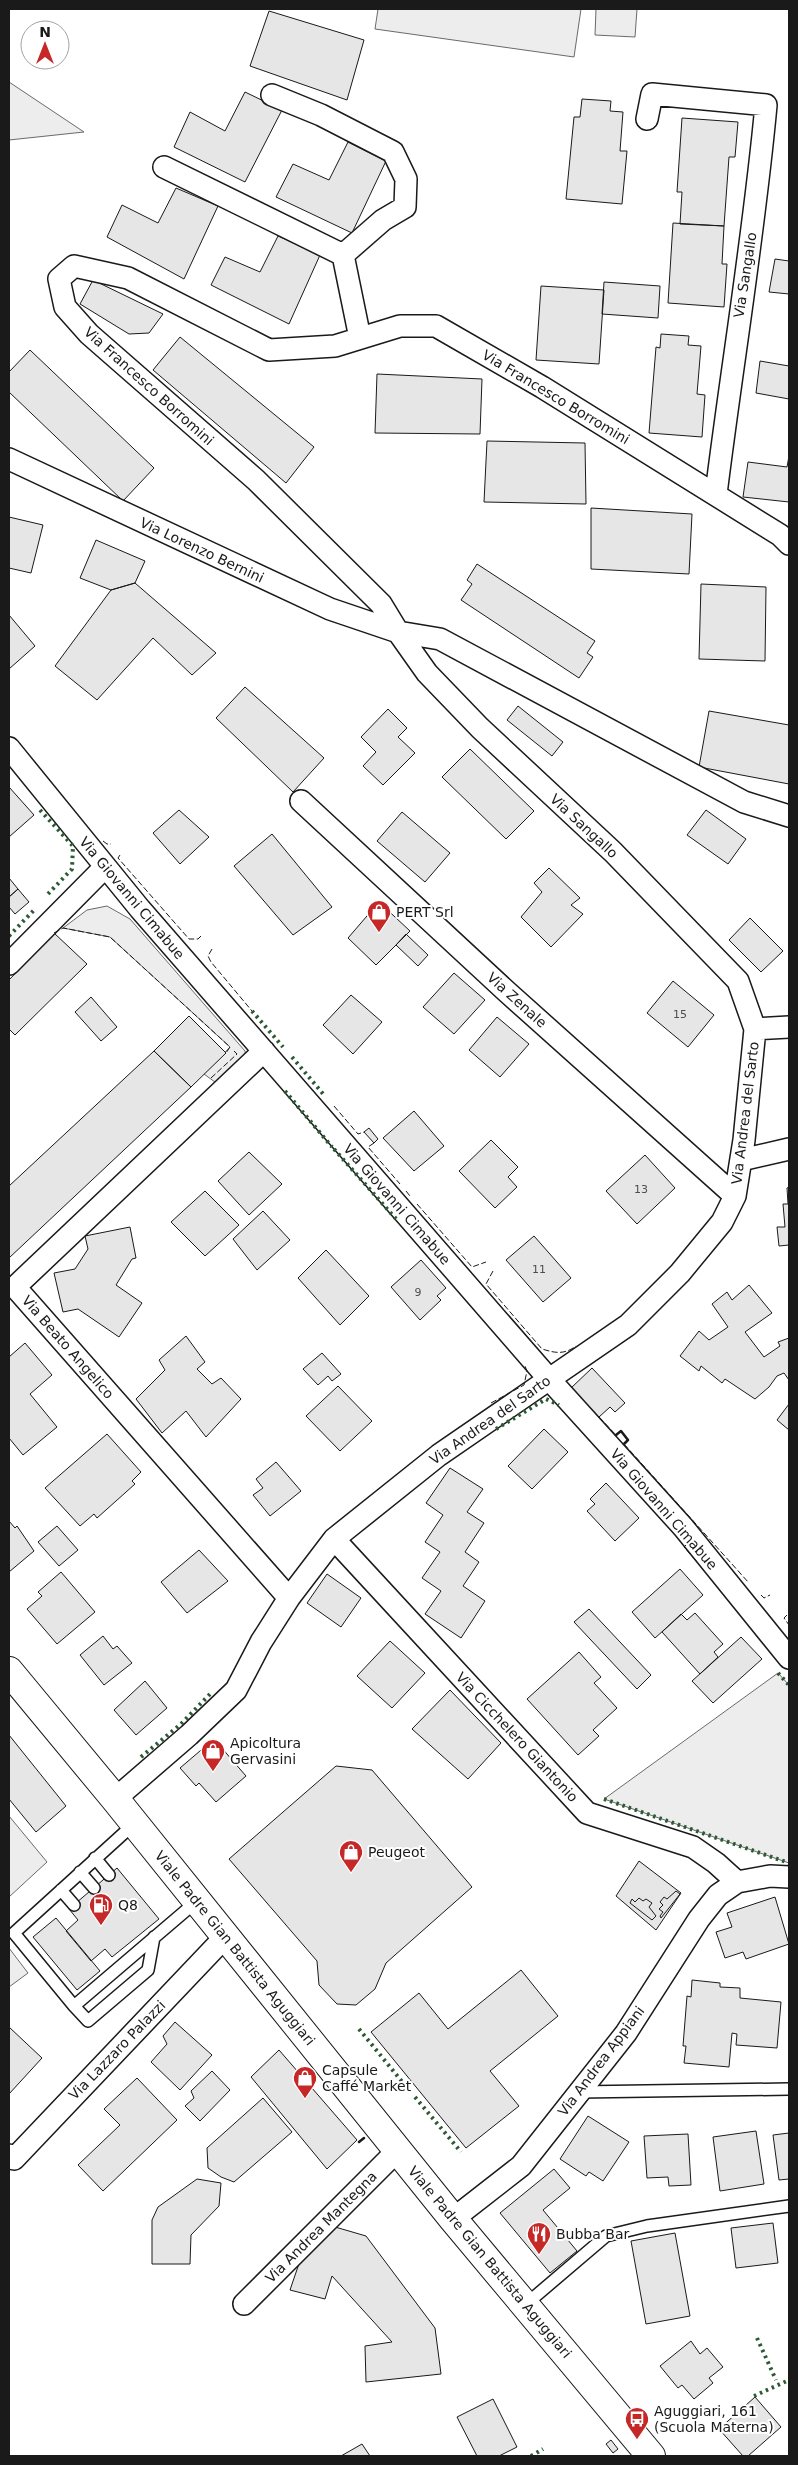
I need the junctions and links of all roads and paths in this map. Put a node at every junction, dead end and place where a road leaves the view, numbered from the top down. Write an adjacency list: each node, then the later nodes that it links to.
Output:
1 (272, 95): 4 (street)
2 (647, 119): 7 (street, Via Sangallo)
3 (164, 167): 4 (street)
4 (343, 254): 5 (street)
5 (360, 338): 7 (street, Via Francesco Borromini); 9 (street, Via Francesco Borromini)
6 (9, 459): 10 (street, Via Lorenzo Bernini)
7 (716, 494): 8 (street)
8 (789, 544)
9 (381, 604): 10 (street, Via Sangallo)
10 (398, 632): 13 (street); 17 (street, Via Sangallo)
11 (9, 748): 14 (street, Via Giovanni Cimabue)
12 (302, 801): 21 (street, Via Zenale)
13 (789, 816)
14 (105, 867): 15 (street); 18 (street, Via Giovanni Cimabue)
15 (9, 964)
16 (789, 1027): 17 (street, Via Andrea del Sarto)
17 (754, 1029): 20 (street, Via Andrea del Sarto)
18 (264, 1051): 22 (street, Via Giovanni Cimabue); 24 (street, Via Beato Angelico)
19 (789, 1149): 20 (street)
20 (741, 1160): 21 (street, Via Andrea del Sarto)
21 (735, 1196): 22 (street, Via Andrea del Sarto)
22 (549, 1379): 23 (street, Via Andrea del Sarto); 25 (street, Via Giovanni Cimabue)
23 (334, 1539): 24 (street, Via Andrea del Sarto); 33 (street, Via Cicchelero Giantonio)
24 (289, 1598): 27 (street, Via Andrea del Sarto)
25 (789, 1658)
26 (9, 1671): 27 (main road, Viale Padre Gian Battista Aguggiari)
27 (115, 1799): 28 (main road, Viale Padre Gian Battista Aguggiari)
28 (135, 1823): 29 (lane); 36 (main road, Viale Padre Gian Battista Aguggiari)
29 (95, 1858): 30 (lane); 31 (lane)
30 (80, 1872): 34 (lane); 35 (lane)
31 (109, 1875)
32 (789, 1877): 33 (street, Via Andrea Appiani)
33 (736, 1882): 44 (street, Via Andrea Appiani)
34 (94, 1888)
35 (61, 1890): 37 (lane); 42 (lane)
36 (197, 1901): 38 (lane); 39 (main road, Viale Padre Gian Battista Aguggiari)
37 (74, 1905)
38 (155, 1932): 41 (lane); 42 (lane)
39 (225, 1937): 45 (main road, Viale Padre Gian Battista Aguggiari); 46 (street, Via Lazzaro Palazzi)
40 (118, 1953): 41 (lane)
41 (126, 1962): 42 (lane)
42 (74, 2006)
43 (789, 2089): 44 (lane)
44 (579, 2092): 48 (street, Via Andrea Appiani)
45 (398, 2150): 48 (main road, Viale Padre Gian Battista Aguggiari); 49 (street, Via Andrea Mantegna)
46 (9, 2155)
47 (789, 2206): 50 (lane)
48 (453, 2219): 50 (main road, Viale Padre Gian Battista Aguggiari)
49 (244, 2304)
50 (525, 2305): 51 (main road, Viale Padre Gian Battista Aguggiari)
51 (651, 2456)

